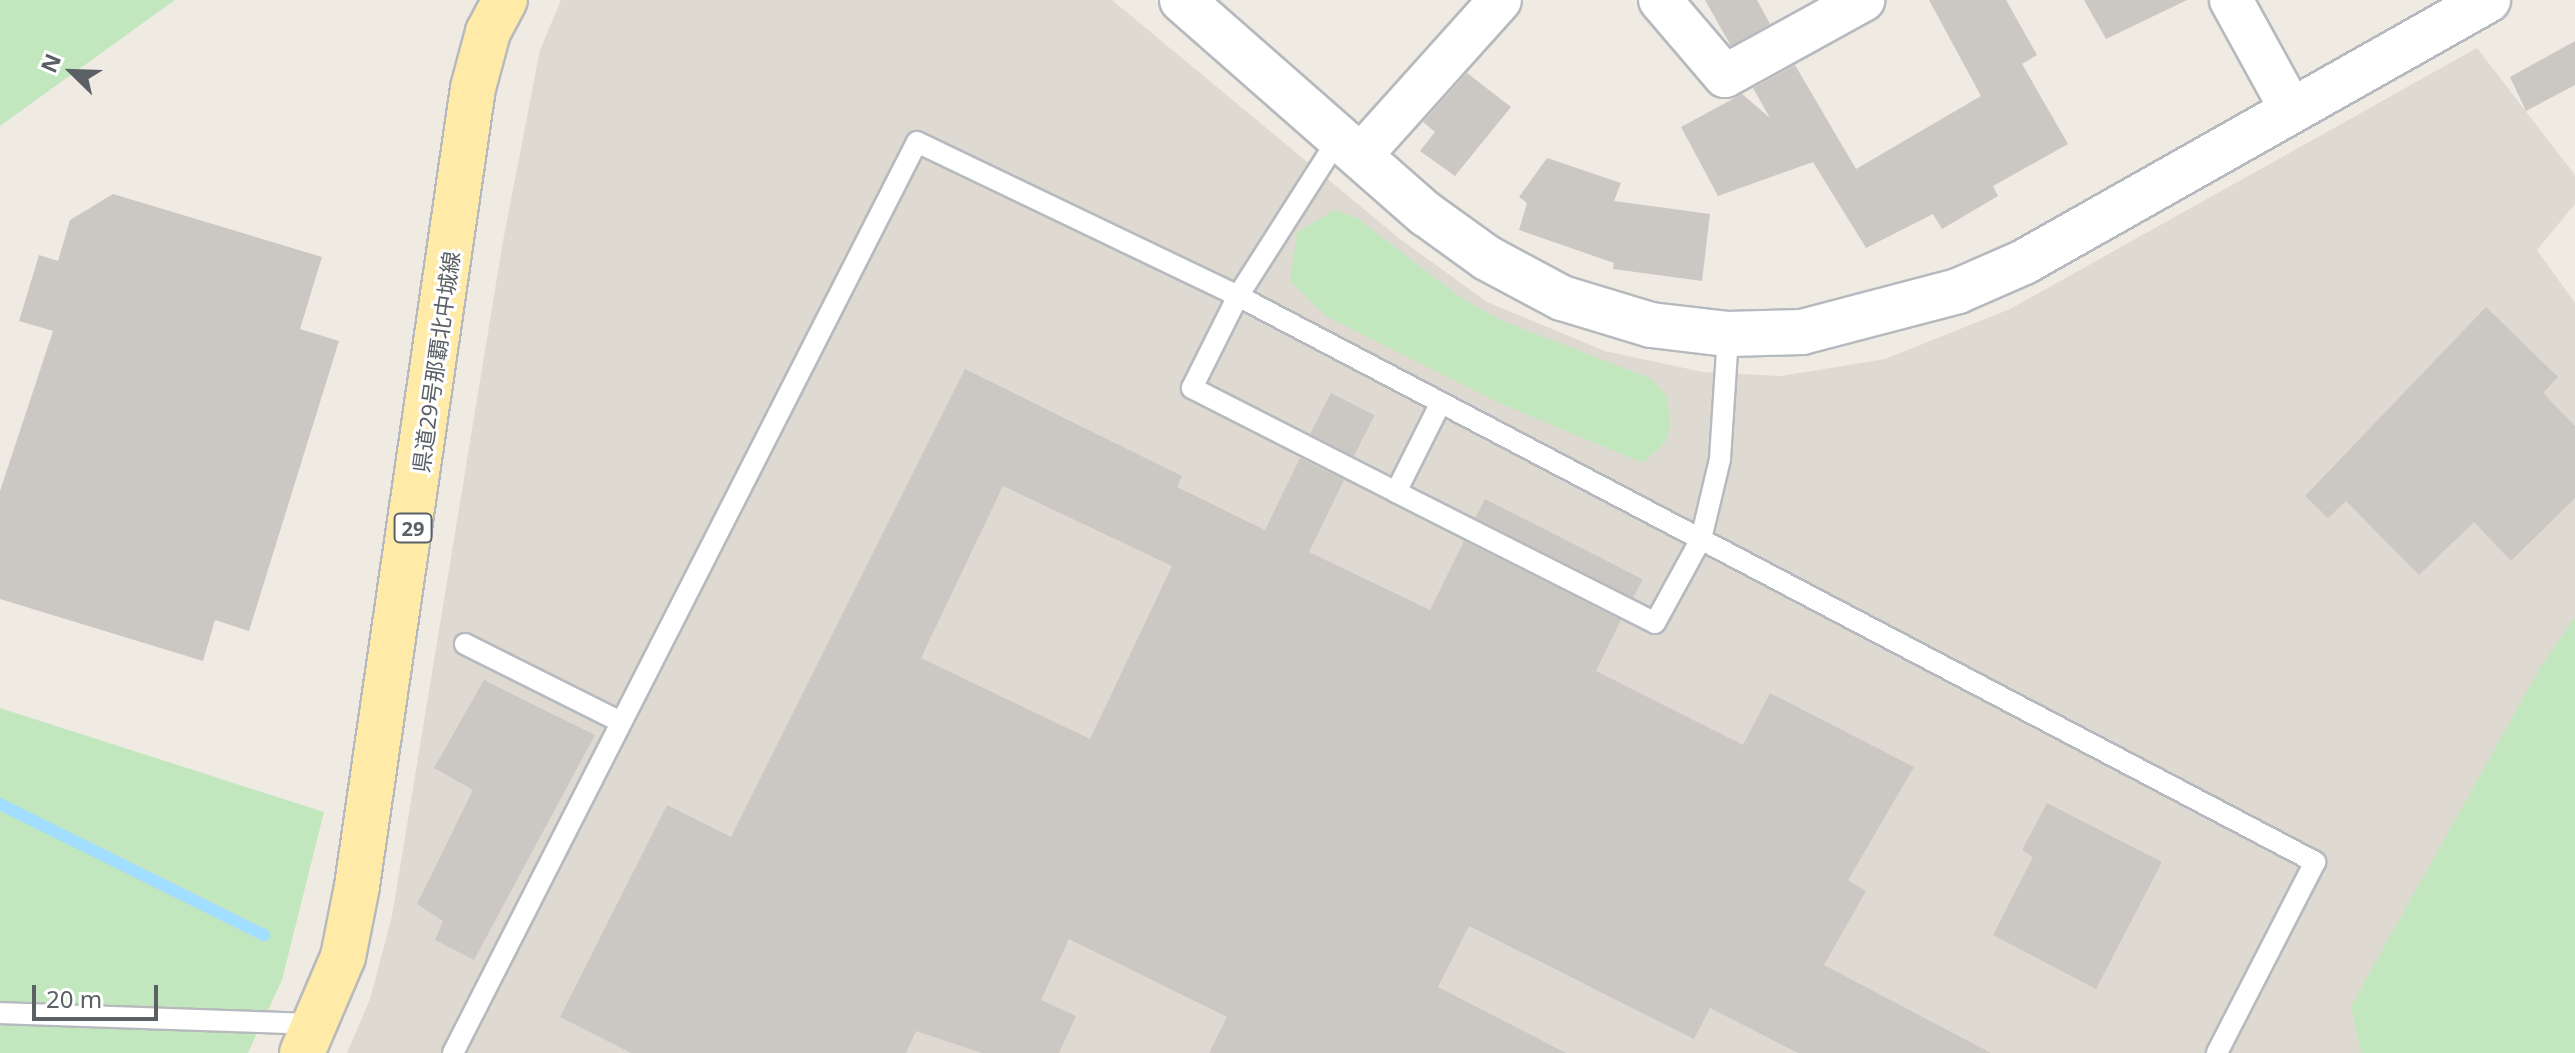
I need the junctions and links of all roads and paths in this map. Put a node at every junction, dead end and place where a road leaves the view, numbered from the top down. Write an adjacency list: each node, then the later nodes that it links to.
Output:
1 (505, 0): 18 (main road, 県道29号那覇北中城線 / 29)
2 (1182, 0): 9 (street)
3 (1500, 0): 9 (street)
4 (1660, 0): 5 (street)
5 (1863, 0)
6 (2231, 0): 8 (street)
7 (2488, 0): 8 (street)
8 (2291, 109): 11 (street)
9 (1350, 146): 10 (lane); 11 (street)
10 (1238, 296): 12 (lane); 13 (lane); 16 (lane)
11 (1728, 334): 14 (lane)
12 (1440, 404): 13 (lane); 14 (lane)
13 (1396, 492): 14 (lane)
14 (1701, 539): 20 (lane)
15 (465, 644): 16 (lane)
16 (621, 722): 19 (lane)
17 (0, 1013): 18 (lane)
18 (310, 1038)
19 (453, 1053)
20 (2217, 1053)

